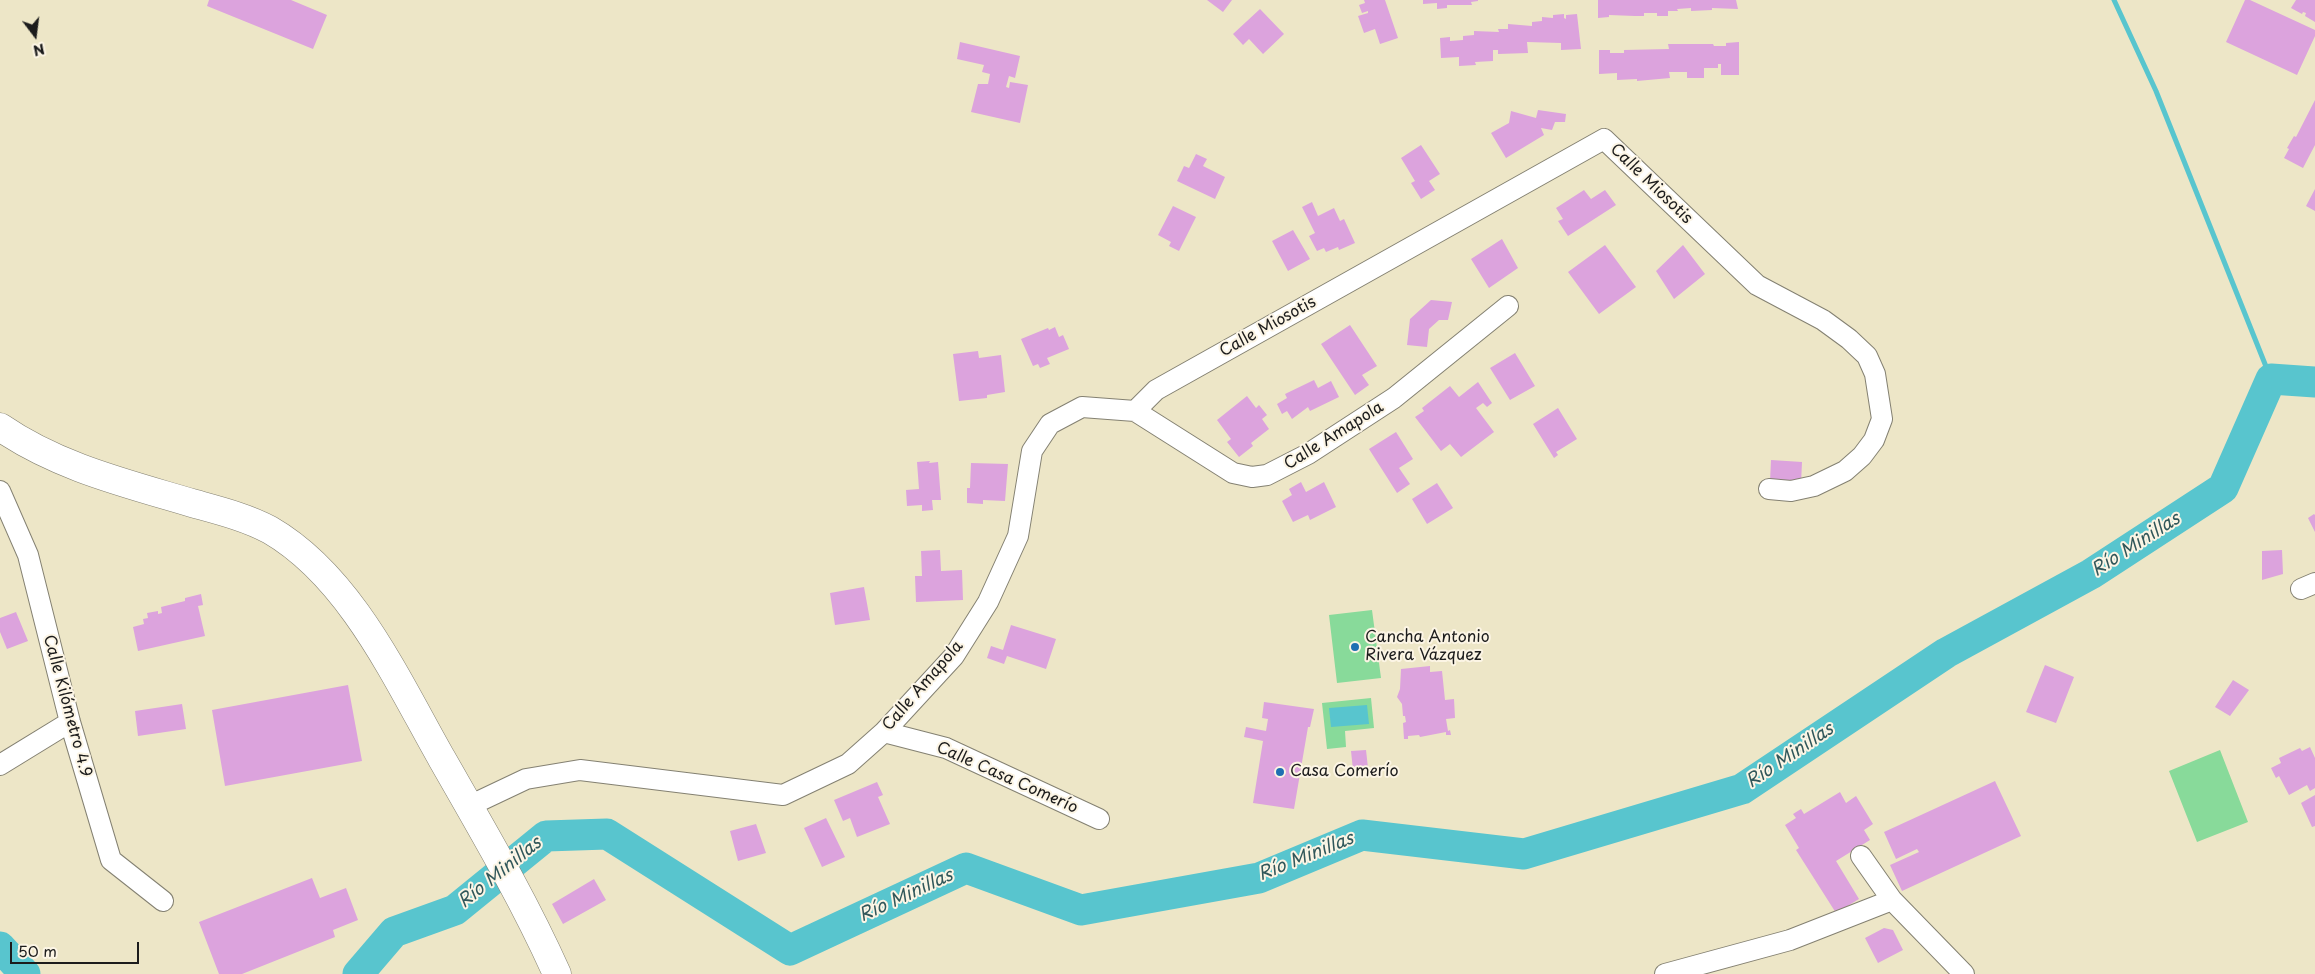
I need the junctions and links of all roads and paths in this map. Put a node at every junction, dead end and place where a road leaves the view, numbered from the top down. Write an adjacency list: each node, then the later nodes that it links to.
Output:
1 (1508, 306): 2 (street, Calle Amapola)
2 (1135, 411): 4 (street, Calle Miosotis); 7 (street, Calle Amapola)
3 (0, 427): 9 (street)
4 (1769, 488)
5 (0, 491): 6 (street, Calle Kilómetro 4.9)
6 (70, 722): 8 (street); 13 (street, Calle Kilómetro 4.9)
7 (884, 732): 9 (street, Calle Amapola); 10 (street, Calle Casa Comerío)
8 (0, 765)
9 (469, 806): 14 (street)
10 (1099, 819)
11 (1861, 856): 12 (street)
12 (1892, 900): 15 (street); 16 (street)
13 (163, 901)
14 (557, 974)
15 (1665, 974)
16 (1964, 974)

